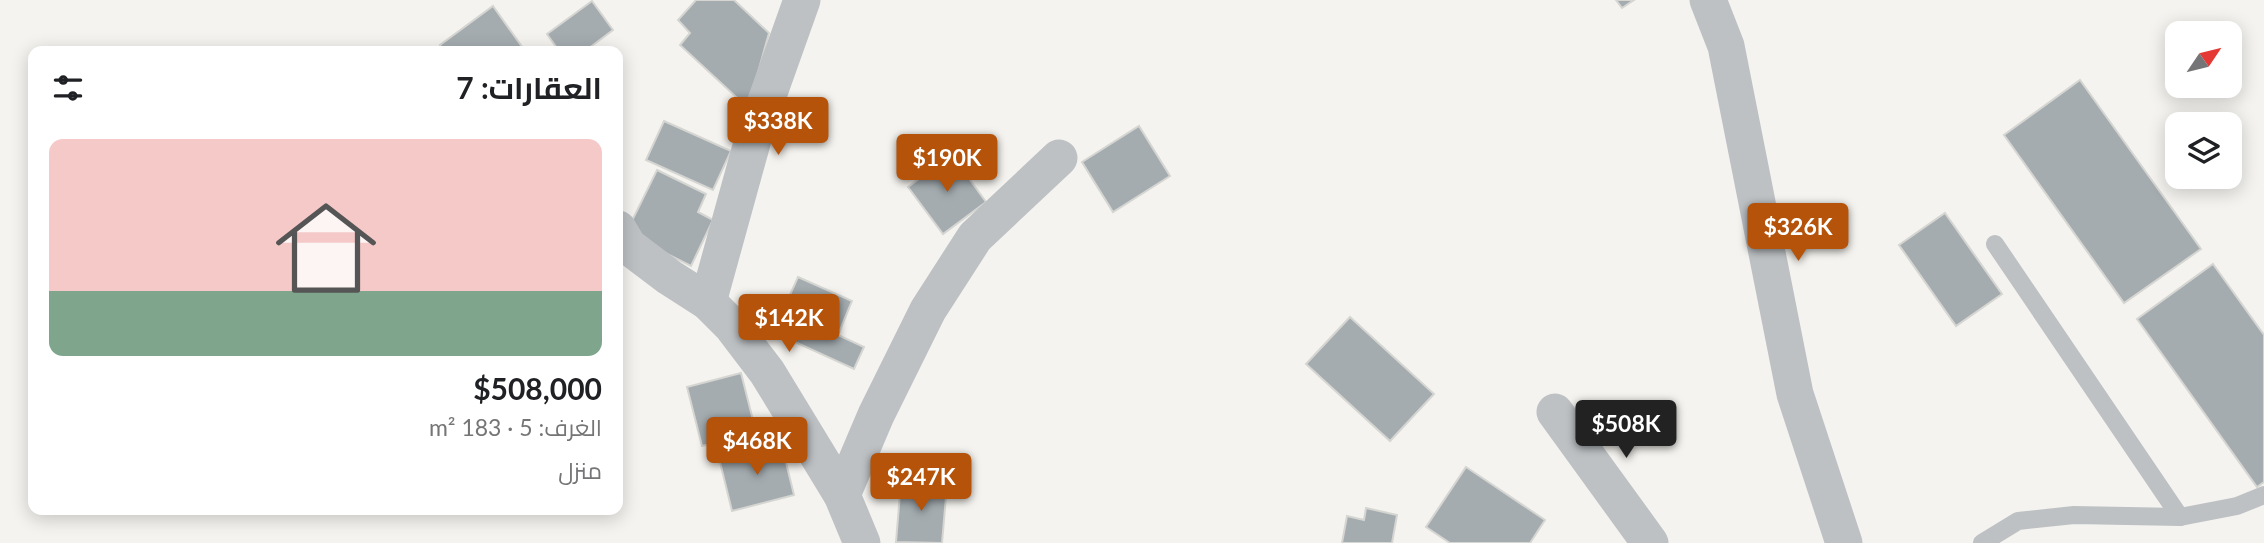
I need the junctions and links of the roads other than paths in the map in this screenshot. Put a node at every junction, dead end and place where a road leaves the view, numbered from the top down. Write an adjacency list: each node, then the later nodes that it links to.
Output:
1 (802, 0): 6 (street)
2 (1708, 0): 13 (street)
3 (1059, 158): 8 (street)
4 (623, 238): 6 (street)
5 (1994, 244): 10 (lane)
6 (708, 302): 8 (street)
7 (1555, 411): 12 (street)
8 (842, 495): 11 (street)
9 (2264, 495): 10 (lane)
10 (2180, 517): 14 (lane)
11 (862, 543)
12 (1650, 543)
13 (1844, 543)
14 (1982, 543)

